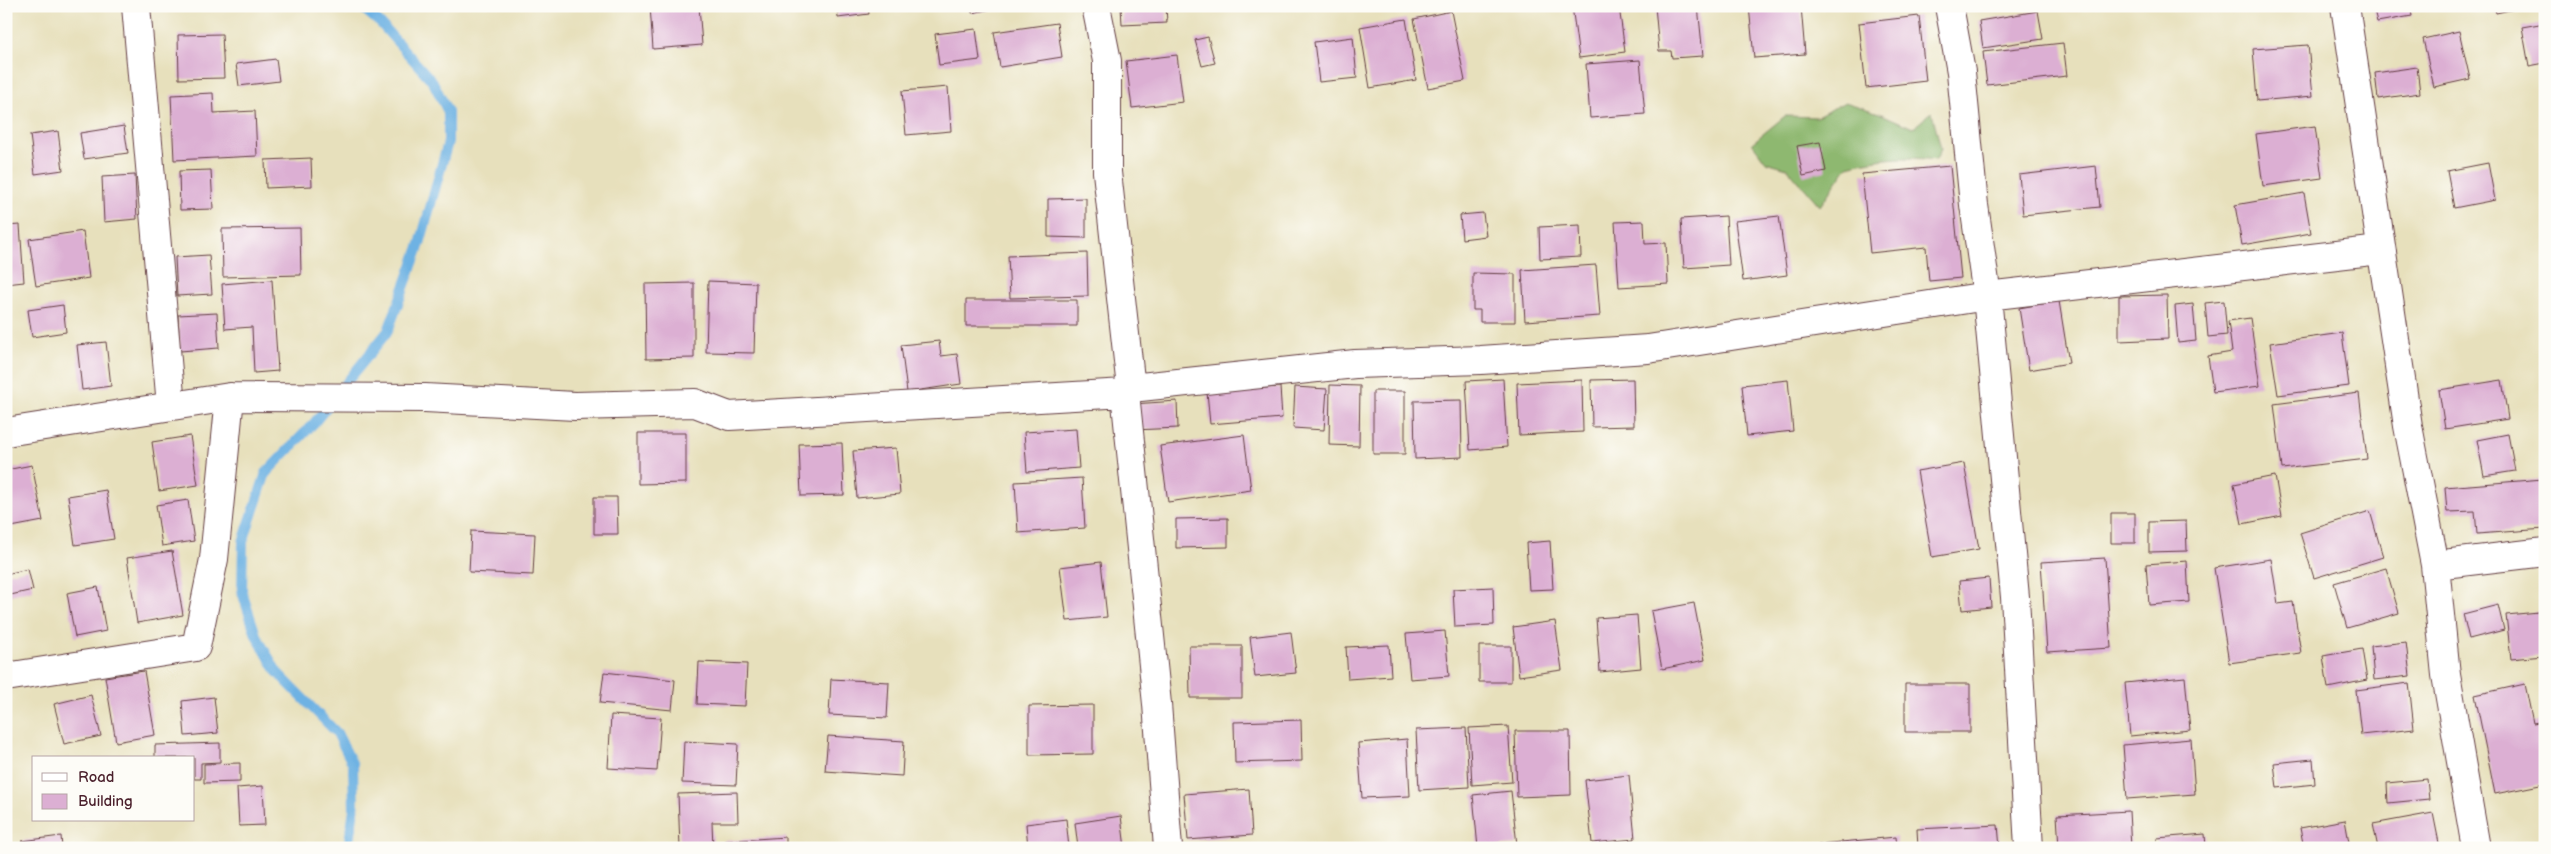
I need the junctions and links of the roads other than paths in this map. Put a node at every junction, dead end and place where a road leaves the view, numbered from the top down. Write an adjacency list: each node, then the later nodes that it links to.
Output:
1 (1096, 6): 7 (street)
2 (1949, 6): 6 (street)
3 (2344, 6): 5 (street)
4 (136, 8): 9 (street)
5 (2380, 250): 6 (street); 12 (street)
6 (1987, 296): 7 (street); 15 (street)
7 (1128, 391): 8 (street); 14 (street)
8 (230, 397): 9 (street); 13 (street)
9 (171, 406): 10 (street)
10 (6, 432)
11 (2545, 552): 12 (street)
12 (2435, 565): 16 (street)
13 (6, 677)
14 (1168, 848)
15 (2029, 848)
16 (2476, 848)

